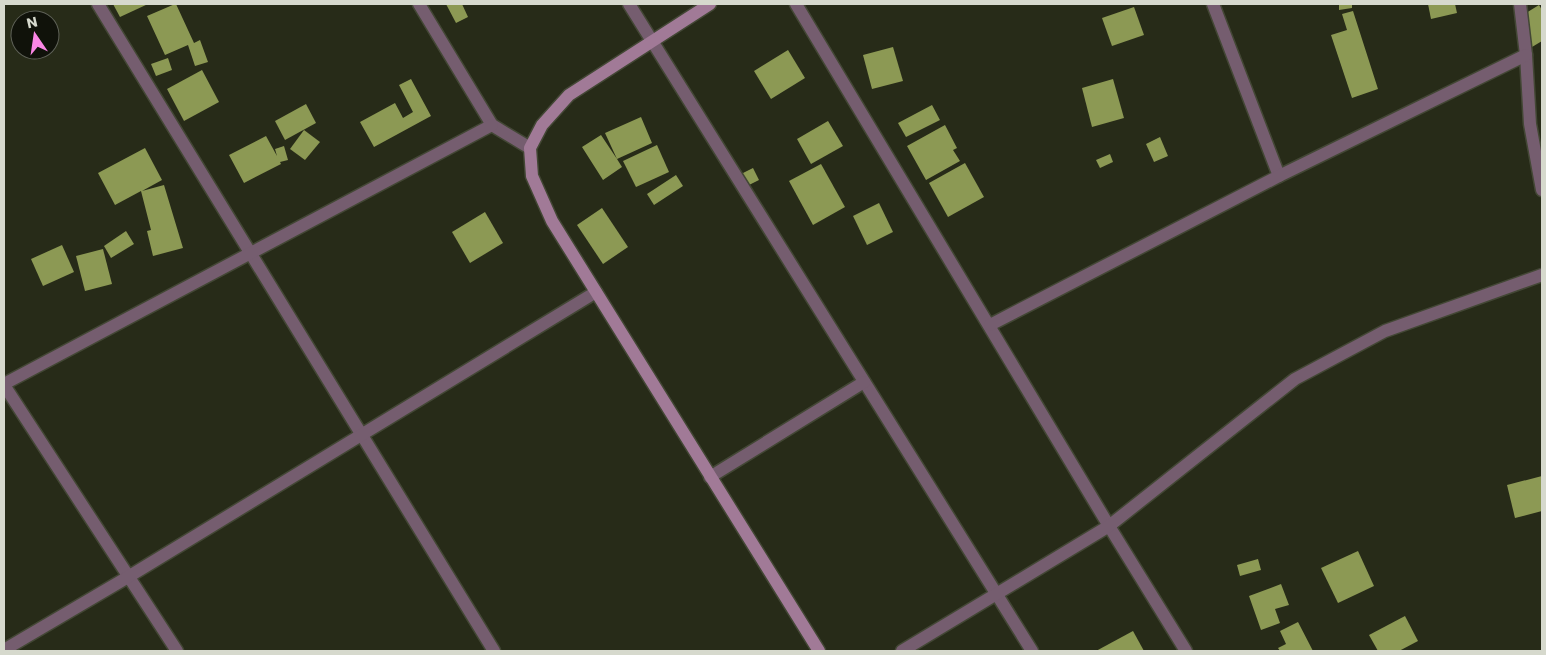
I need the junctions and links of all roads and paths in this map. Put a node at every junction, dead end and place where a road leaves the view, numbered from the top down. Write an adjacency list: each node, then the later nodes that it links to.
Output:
1 (98, 4): 14 (street)
2 (419, 4): 10 (street)
3 (629, 4): 8 (street)
4 (710, 4): 8 (street)
5 (796, 4): 17 (street)
6 (1213, 4): 12 (street)
7 (1520, 4): 9 (street)
8 (652, 42): 11 (street); 18 (street)
9 (1526, 55): 12 (street); 13 (street)
10 (492, 125): 11 (street); 14 (street)
11 (530, 148): 16 (street)
12 (1279, 176): 17 (street)
13 (1542, 190)
14 (252, 253): 19 (street); 20 (street)
15 (1542, 275): 22 (street)
16 (596, 292): 20 (street); 21 (street)
17 (990, 325): 22 (street)
18 (864, 382): 21 (street); 24 (street)
19 (4, 384): 23 (street)
20 (362, 435): 23 (street); 27 (street)
21 (710, 477): 28 (street)
22 (1109, 526): 24 (street); 31 (street)
23 (128, 577): 25 (street); 26 (street)
24 (996, 594): 29 (street); 30 (street)
25 (4, 650)
26 (177, 651)
27 (494, 651)
28 (819, 651)
29 (902, 651)
30 (1032, 651)
31 (1186, 651)

